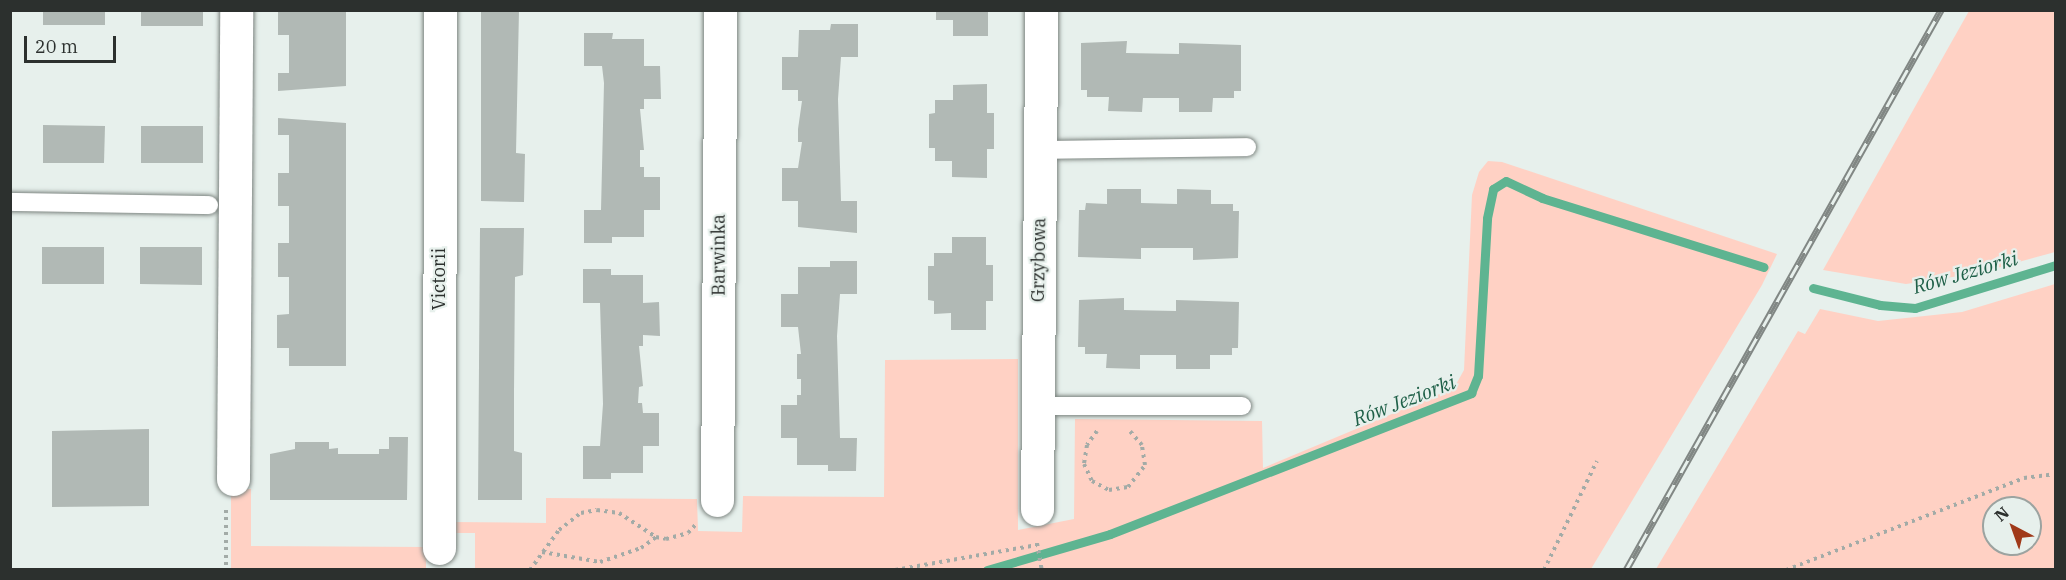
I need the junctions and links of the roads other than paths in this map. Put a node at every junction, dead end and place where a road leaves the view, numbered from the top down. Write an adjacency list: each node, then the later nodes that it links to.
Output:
1 (236, 10): 11 (street)
2 (440, 10): 14 (street, Victorii)
3 (720, 10): 12 (street, Barwinka)
4 (1041, 10): 6 (street, Grzybowa)
5 (1247, 147): 6 (lane)
6 (1040, 150): 9 (street, Grzybowa)
7 (10, 202): 8 (lane)
8 (208, 204)
9 (1037, 406): 10 (lane); 13 (street, Grzybowa)
10 (1242, 406)
11 (233, 479)
12 (717, 500)
13 (1036, 509)
14 (439, 548)

